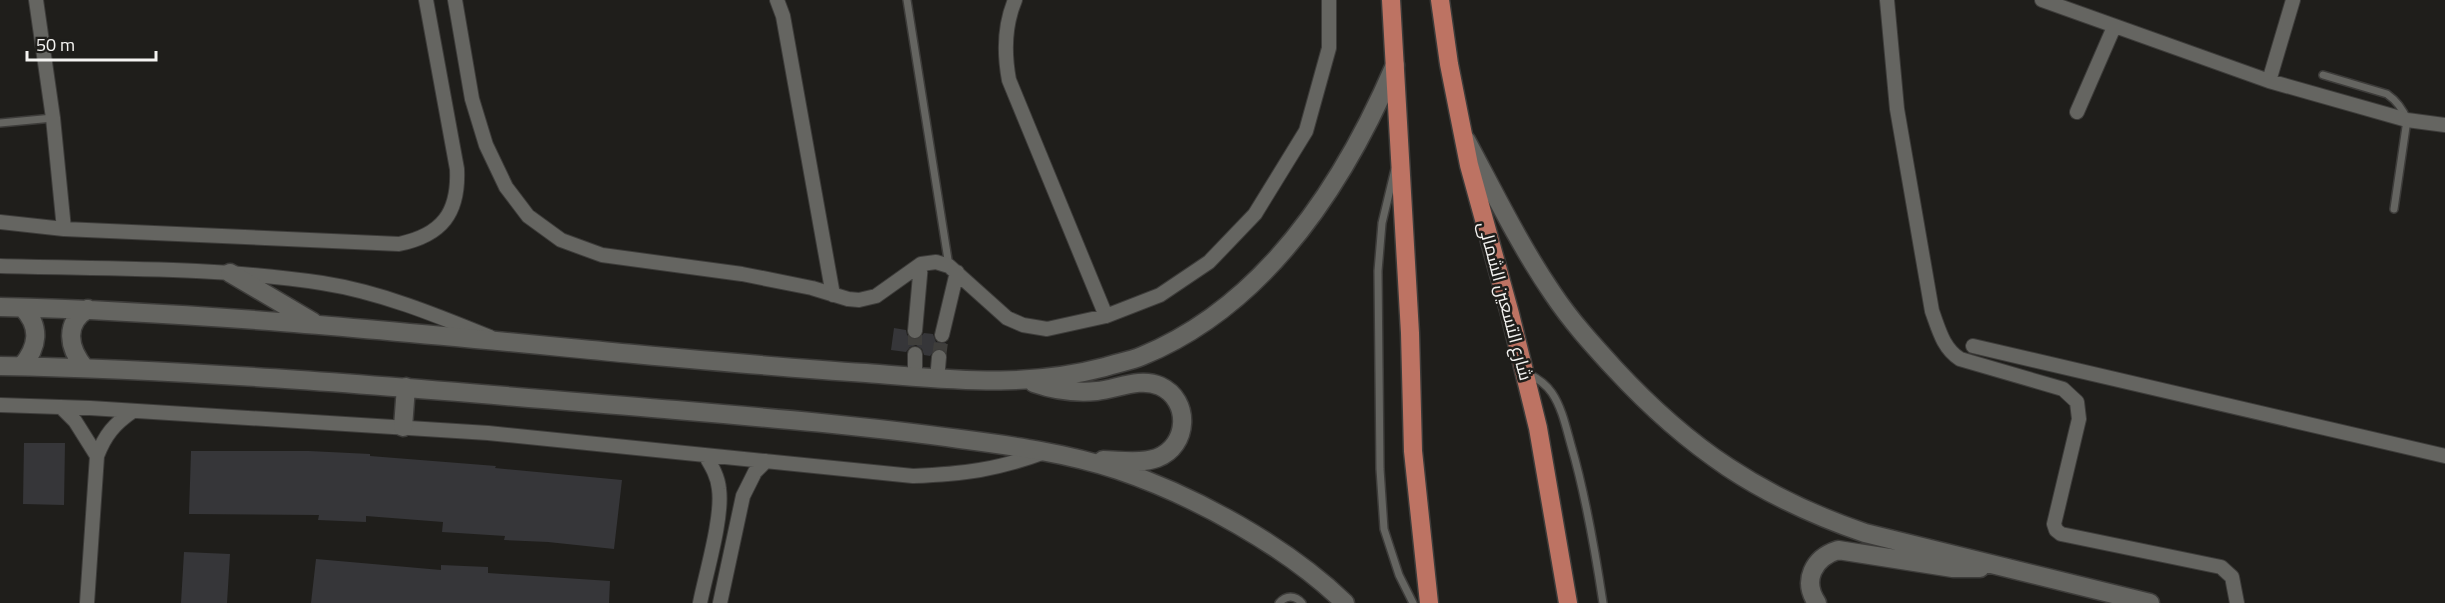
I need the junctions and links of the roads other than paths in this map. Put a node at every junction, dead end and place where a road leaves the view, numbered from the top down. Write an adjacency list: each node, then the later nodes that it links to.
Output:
1 (36, 0): 18 (street)
2 (426, 0): 26 (street)
3 (455, 0): 31 (street)
4 (777, 0): 31 (street)
5 (907, 0): 29 (lane)
6 (1015, 0): 35 (street)
7 (1329, 0): 35 (street)
8 (1391, 0): 14 (main road)
9 (1440, 0): 22 (main road, شارع التسعين الشمالى)
10 (1887, 0): 74 (street)
11 (2042, 0): 13 (street)
12 (2293, 0): 16 (street)
13 (2114, 27): 16 (street); 17 (street)
14 (1395, 65): 23 (main road); 49 (main road)
15 (2324, 75): 19 (lane)
16 (2269, 81): 19 (street)
17 (2077, 112)
18 (53, 118): 20 (lane); 26 (street)
19 (2407, 120): 21 (street); 24 (lane)
20 (0, 123)
21 (2445, 126)
22 (1463, 135): 46 (main road, شارع التسعين الشمالى); 61 (main road)
23 (1401, 149): 68 (lane); 69 (main road)
24 (2394, 209)
25 (0, 222): 26 (street)
26 (64, 229)
27 (921, 264): 29 (street); 31 (street); 37 (street)
28 (0, 266): 30 (street)
29 (953, 269): 35 (street); 38 (street)
30 (230, 273): 36 (main road); 39 (street)
31 (833, 294)
32 (0, 307): 33 (main road)
33 (23, 308): 34 (main road); 44 (main road)
34 (88, 309): 36 (main road); 45 (main road)
35 (1106, 316)
36 (317, 325): 39 (main road)
37 (915, 331)
38 (942, 335)
39 (504, 342): 47 (main road)
40 (1973, 346): 58 (street)
41 (915, 354): 47 (street)
42 (939, 357): 48 (street)
43 (0, 366): 44 (main road)
44 (22, 366): 45 (main road)
45 (84, 368): 50 (main road)
46 (1525, 371): 70 (main road, شارع التسعين الشمالى); 71 (lane)
47 (915, 377): 48 (main road)
48 (937, 380): 49 (main road)
49 (1025, 380): 59 (main road)
50 (406, 387): 54 (main road); 55 (main road)
51 (0, 405): 52 (street)
52 (60, 406): 53 (street); 57 (street)
53 (133, 411): 54 (street); 57 (street)
54 (403, 427): 56 (street)
55 (1048, 451): 59 (main road); 60 (street)
56 (705, 455): 60 (street); 63 (street)
57 (97, 456): 62 (street)
58 (2445, 456)
59 (1083, 460): 67 (main road)
60 (766, 461): 64 (street)
61 (1997, 566): 72 (main road); 73 (main road)
62 (87, 603)
63 (700, 603)
64 (720, 603)
65 (1278, 603): 66 (lane)
66 (1302, 603)
67 (1345, 603)
68 (1413, 603)
69 (1429, 603)
70 (1568, 603)
71 (1603, 603)
72 (1816, 603)
73 (2150, 603)
74 (2237, 603)

